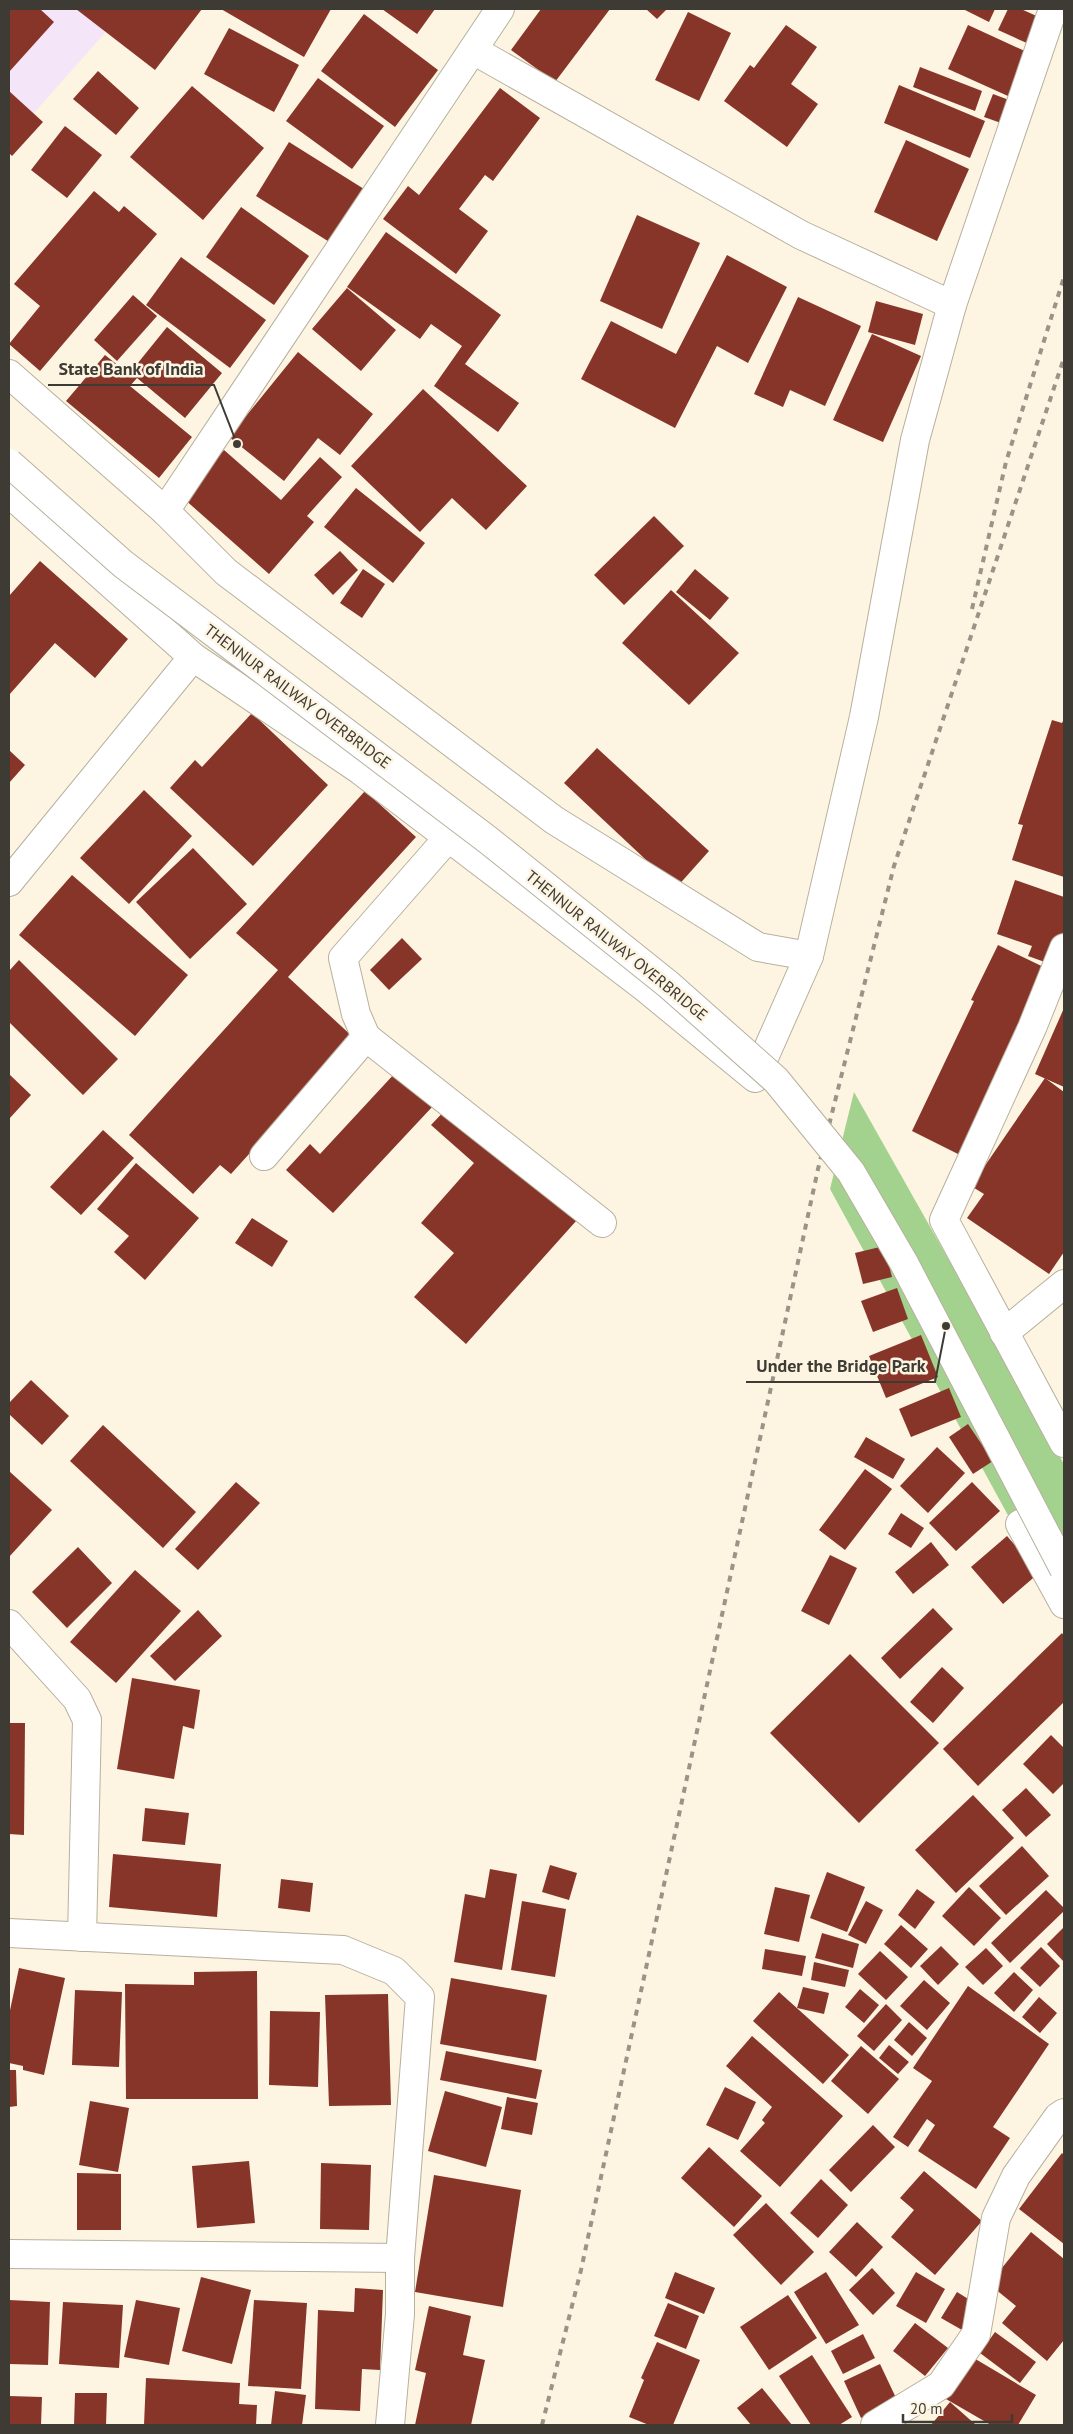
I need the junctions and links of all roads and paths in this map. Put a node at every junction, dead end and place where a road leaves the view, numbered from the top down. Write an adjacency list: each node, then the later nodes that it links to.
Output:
1 (500, 9): 3 (street)
2 (1053, 9): 4 (street)
3 (473, 50): 4 (street); 8 (street)
4 (952, 305): 13 (street)
5 (9, 374): 8 (street)
6 (9, 463): 21 (street, THENNUR RAILWAY OVERBRIDGE, bridge)
7 (9, 492): 9 (street)
8 (165, 511): 13 (street)
9 (193, 656): 10 (street); 11 (street)
10 (447, 839): 13 (street); 14 (street)
11 (9, 882)
12 (1064, 948): 18 (street)
13 (809, 956)
14 (366, 1037): 15 (street); 16 (street)
15 (264, 1156)
16 (602, 1223)
17 (1064, 1284): 18 (street)
18 (1004, 1333): 19 (street)
19 (1064, 1444)
20 (1020, 1524): 22 (street)
21 (1064, 1569)
22 (1064, 1604)
23 (9, 1624): 25 (street)
24 (9, 1933): 25 (street)
25 (82, 1937): 28 (street)
26 (1064, 2113): 30 (street)
27 (9, 2254): 28 (street)
28 (400, 2258): 29 (street)
29 (390, 2425)
30 (875, 2425)

